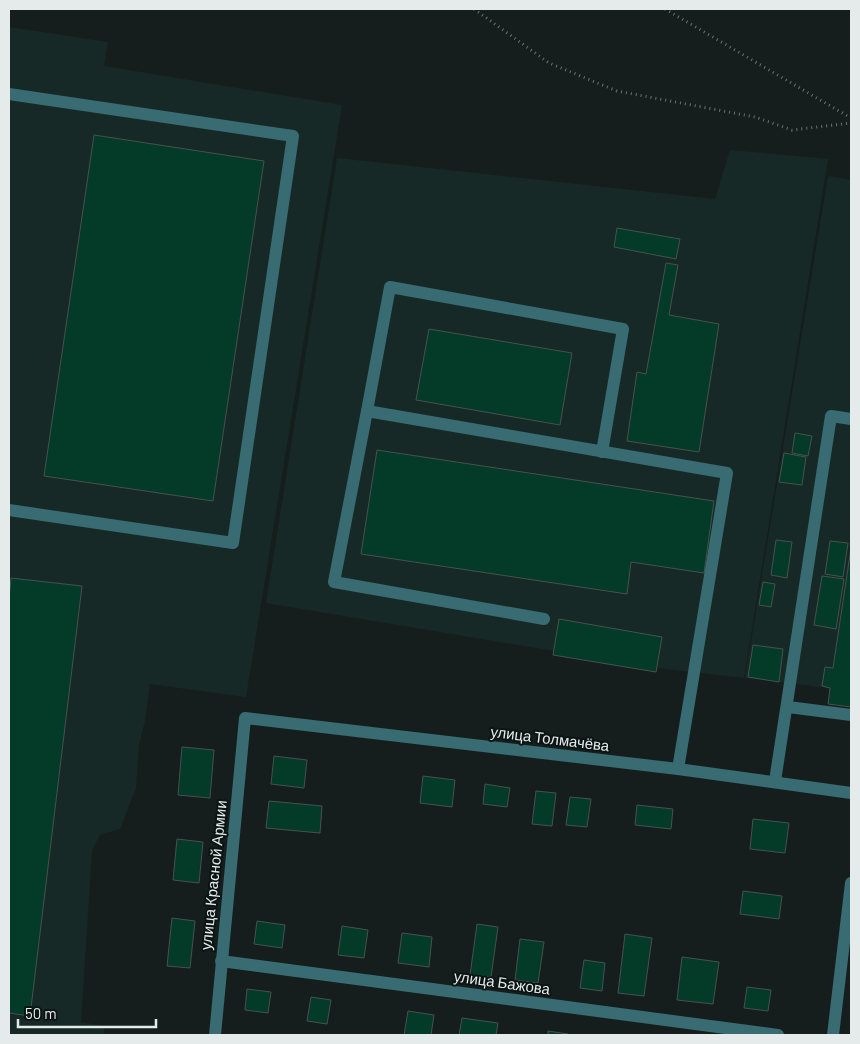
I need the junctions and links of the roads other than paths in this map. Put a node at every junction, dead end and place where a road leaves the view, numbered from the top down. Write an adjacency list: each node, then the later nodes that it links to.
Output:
1 (9, 94): 5 (street)
2 (367, 411): 4 (street); 4 (street); 6 (street)
3 (851, 419): 7 (street)
4 (602, 452): 10 (street)
5 (9, 510)
6 (544, 619)
7 (788, 707): 8 (street); 11 (street)
8 (851, 715)
9 (245, 718): 10 (street, улица Толмачёва); 14 (street, улица Красной Армии)
10 (678, 769): 11 (street, улица Толмачёва)
11 (775, 781): 12 (street, улица Толмачёва)
12 (851, 793)
13 (851, 882): 17 (street)
14 (221, 961): 15 (street, улица Красной Армии); 16 (street, улица Бажова)
15 (215, 1035)
16 (778, 1035)
17 (833, 1035)

